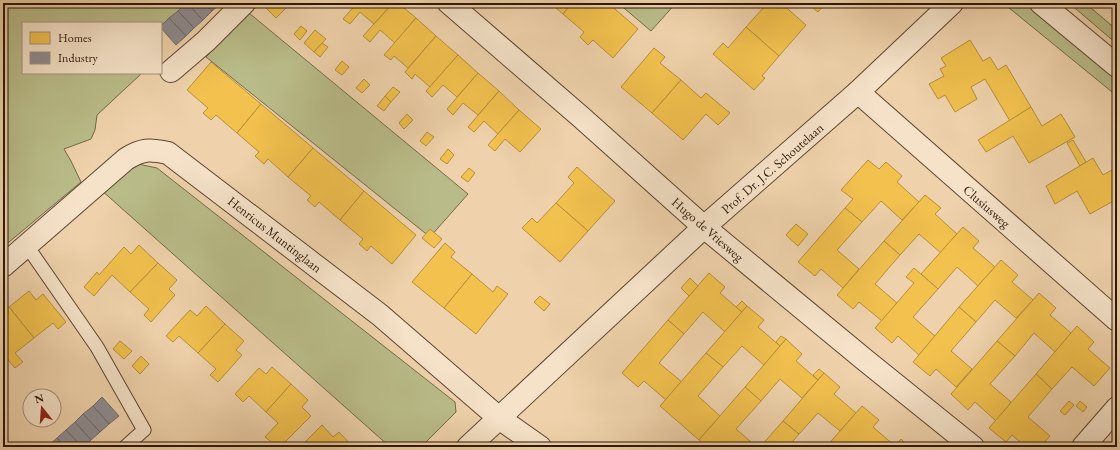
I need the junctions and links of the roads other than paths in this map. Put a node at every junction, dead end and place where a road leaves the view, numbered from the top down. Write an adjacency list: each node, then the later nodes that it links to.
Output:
1 (244, 3): 6 (street)
2 (450, 3): 8 (street, Hugo de Vriesweg)
3 (952, 3): 7 (street, Prof. Dr. J.C. Schoutelaan)
4 (1041, 3): 5 (street)
5 (1117, 66)
6 (171, 71)
7 (858, 92): 8 (street, Prof. Dr. J.C. Schoutelaan); 11 (street, Clusiusweg)
8 (704, 227): 13 (street, Prof. Dr. J.C. Schoutelaan); 17 (street, Hugo de Vriesweg)
9 (27, 246): 10 (street, Henricus Muntinglaan); 13 (street, Henricus Muntinglaan); 14 (lane)
10 (3, 266)
11 (1117, 320)
12 (1117, 408): 18 (street)
13 (499, 418): 15 (street, Prof. Dr. J.C. Schoutelaan); 16 (street, Henricus Muntinglaan)
14 (125, 447)
15 (468, 447)
16 (540, 447)
17 (974, 447)
18 (1083, 447)

